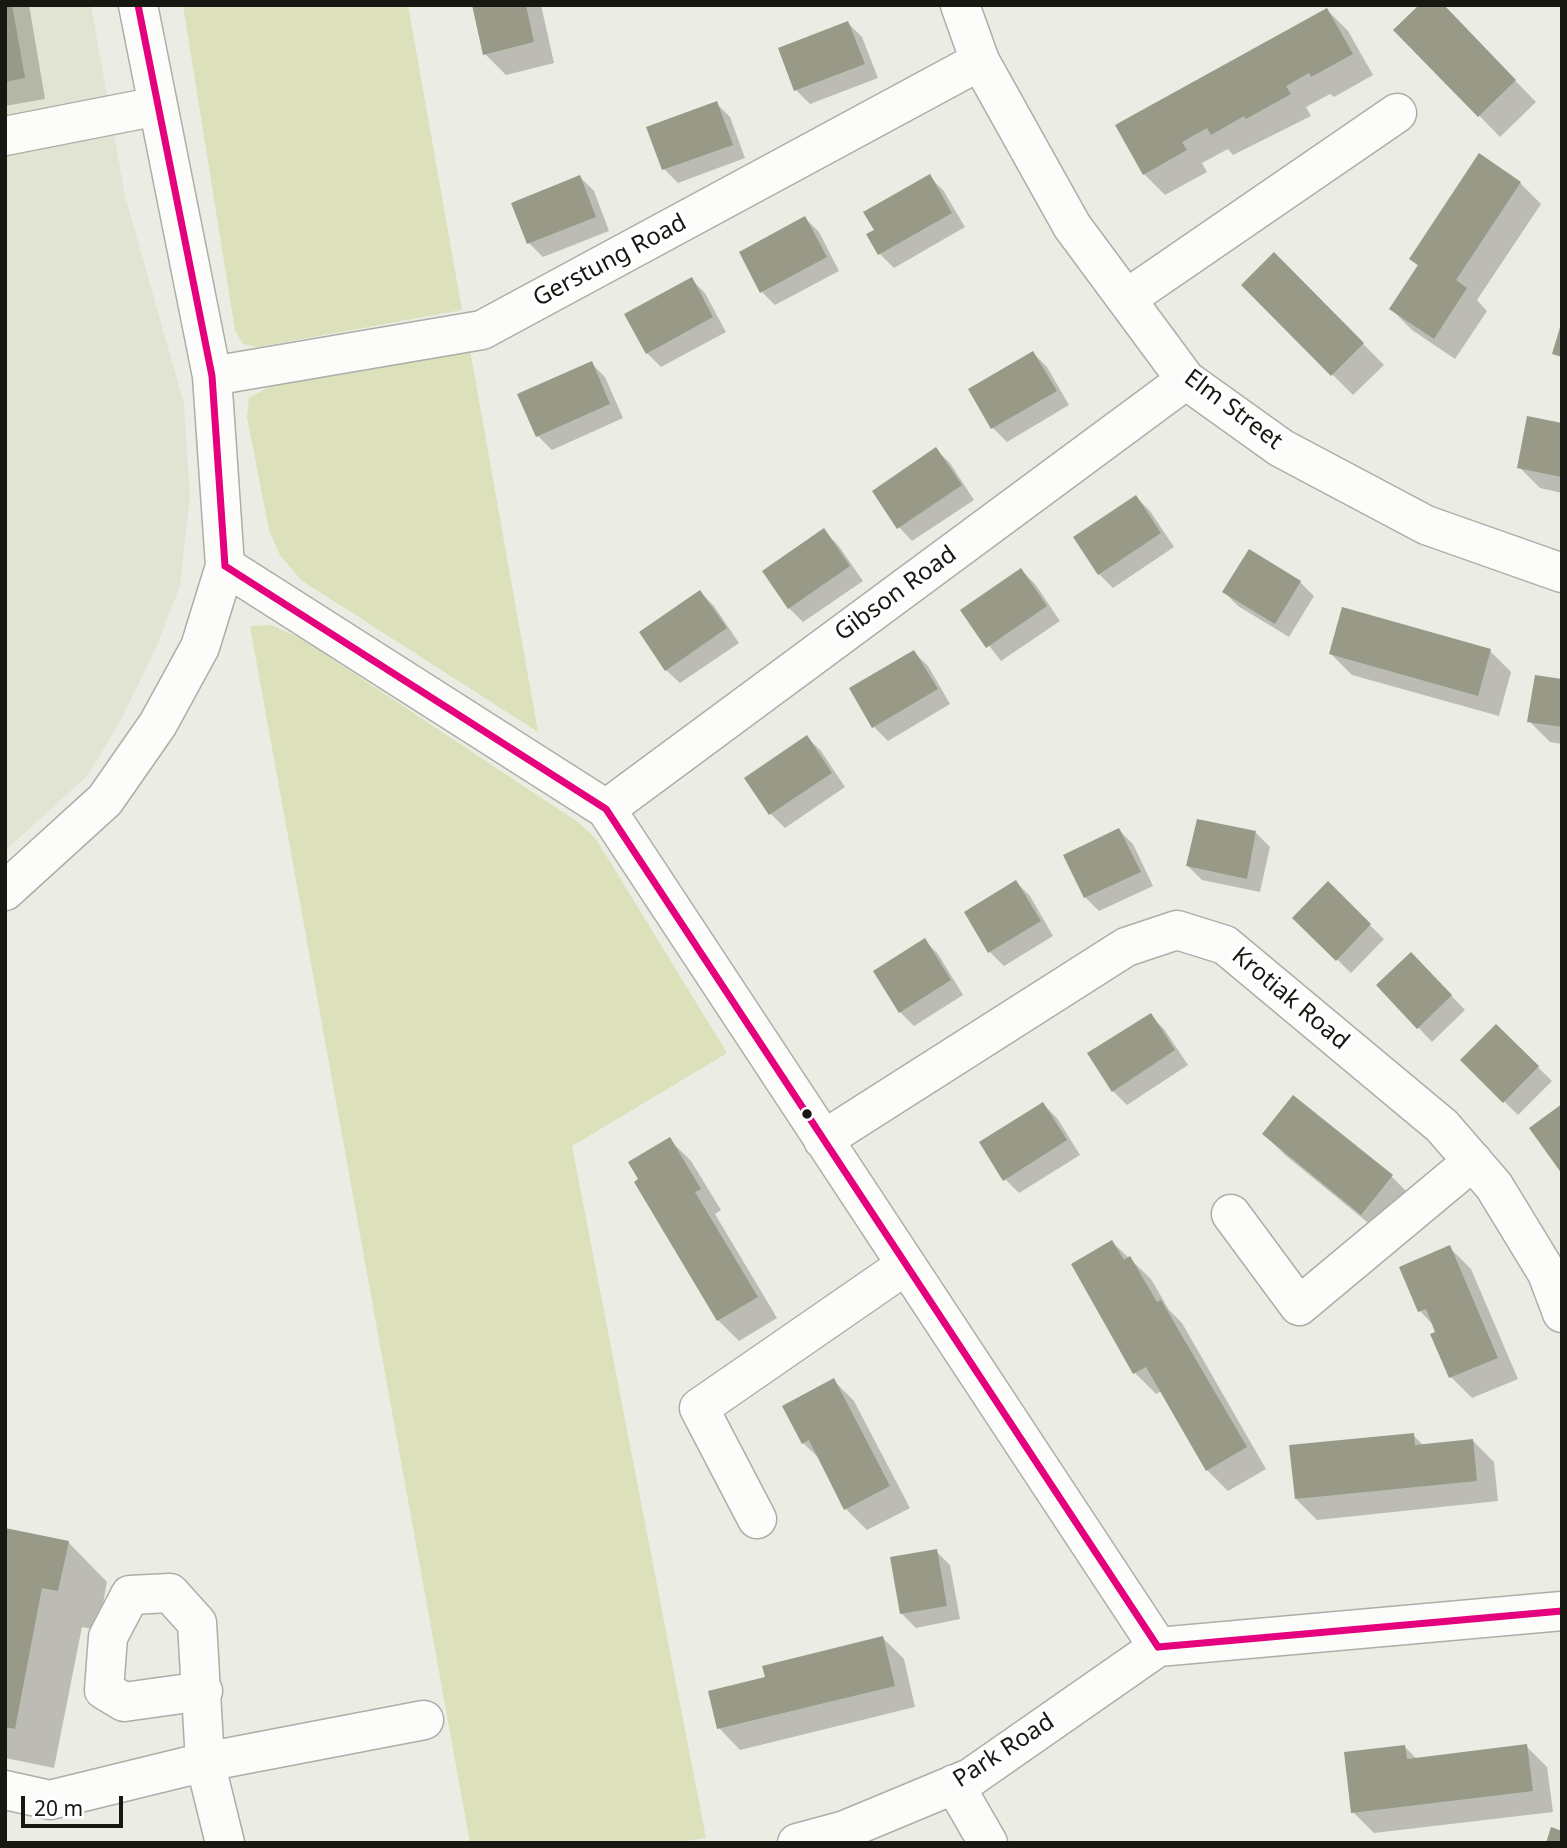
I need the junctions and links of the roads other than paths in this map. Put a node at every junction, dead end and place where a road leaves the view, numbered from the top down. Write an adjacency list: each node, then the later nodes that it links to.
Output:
1 (138, 5): 4 (street)
2 (960, 5): 3 (street, Elm Street)
3 (980, 61): 7 (street, Elm Street); 8 (street, Gerstung Road)
4 (158, 106): 6 (street); 8 (street)
5 (1397, 113): 7 (street)
6 (5, 136)
7 (1126, 299): 9 (street, Elm Street)
8 (212, 376): 10 (street)
9 (1186, 380): 11 (street, Elm Street); 12 (street, Gibson Road)
10 (225, 566): 12 (street); 13 (street)
11 (1562, 573)
12 (606, 808): 14 (street)
13 (5, 891)
14 (824, 1140): 15 (street, Krotiak Road); 17 (street)
15 (1473, 1161): 16 (street); 18 (street, Krotiak Road)
16 (1231, 1214)
17 (906, 1265): 19 (street); 21 (street)
18 (1562, 1313)
19 (757, 1519)
20 (1562, 1611): 21 (street)
21 (1158, 1647): 25 (street, Park Road)
22 (203, 1690): 24 (street)
23 (424, 1720): 24 (street)
24 (205, 1762): 26 (street); 27 (street)
25 (954, 1784): 28 (street, Park Road); 29 (street)
26 (5, 1790)
27 (225, 1843)
28 (797, 1843)
29 (988, 1843)

